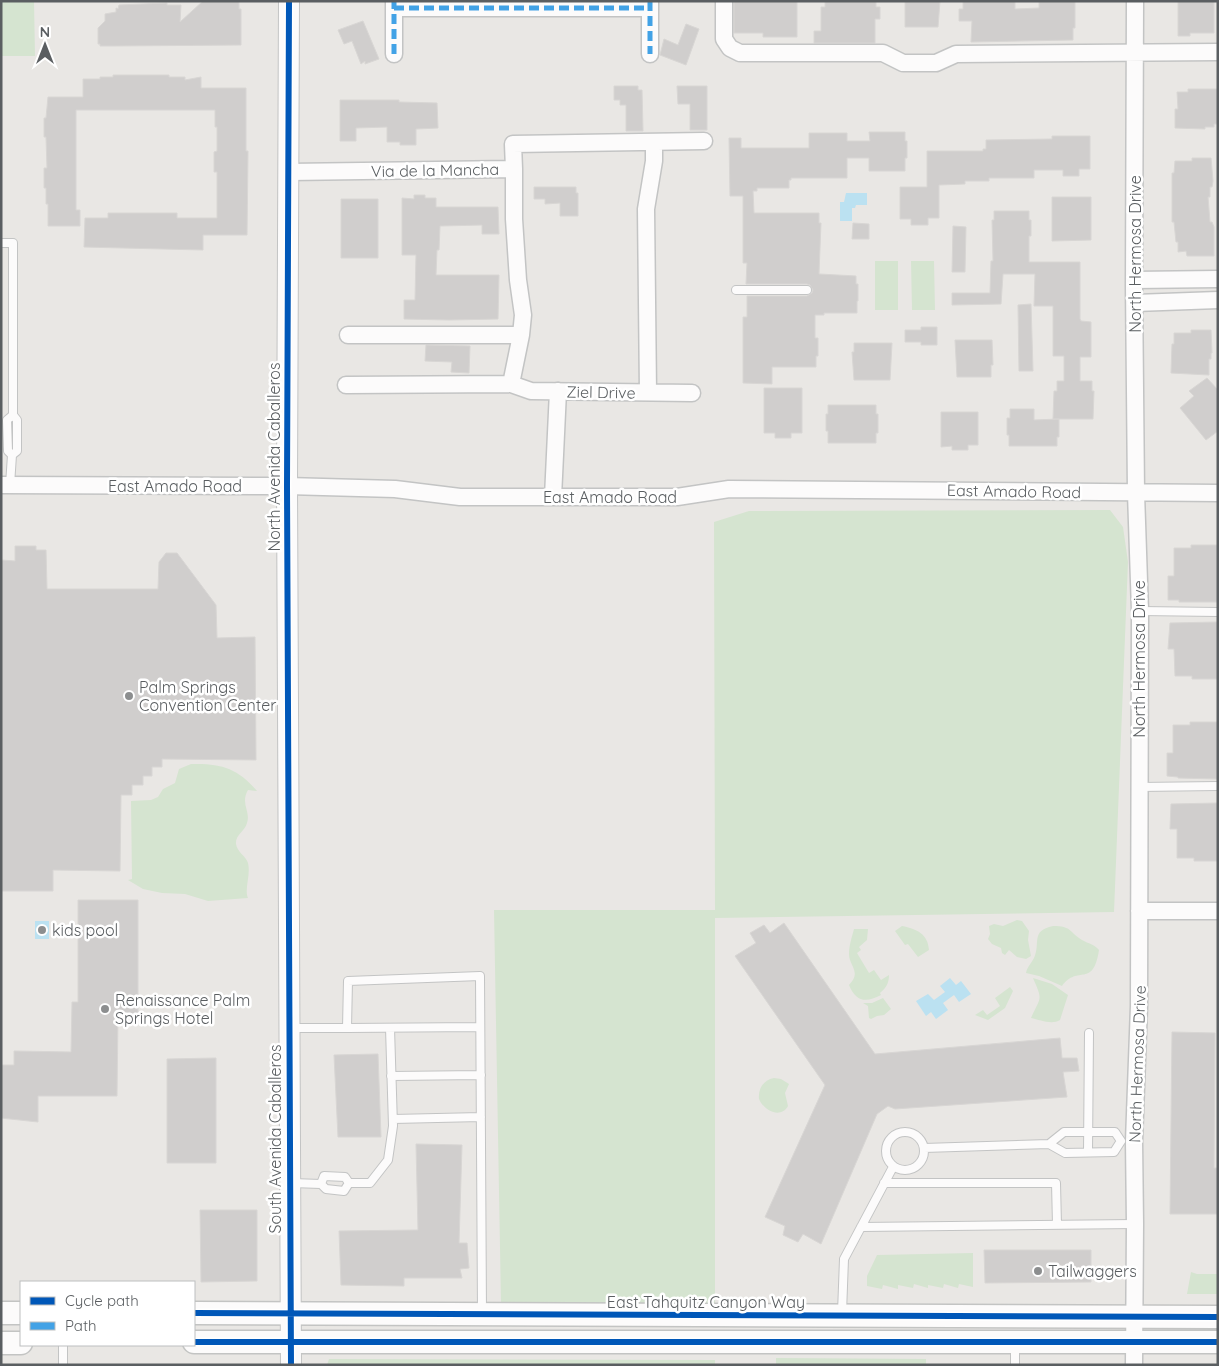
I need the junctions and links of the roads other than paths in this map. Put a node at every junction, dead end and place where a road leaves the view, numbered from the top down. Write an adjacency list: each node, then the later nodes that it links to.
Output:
1 (289, 1): 13 (street, North Avenida Caballeros)
2 (724, 1): 6 (street)
3 (1135, 1): 6 (street, North Hermosa Drive)
4 (394, 4): 5 (street); 8 (street)
5 (650, 4): 9 (street)
6 (1135, 52): 7 (street); 15 (street, North Hermosa Drive)
7 (1218, 52)
8 (394, 54)
9 (650, 54)
10 (704, 141): 11 (street, Via de la Mancha)
11 (654, 142): 12 (street, Via de la Mancha); 27 (street)
12 (514, 169): 13 (street, Via de la Mancha); 23 (street)
13 (289, 172): 30 (street, North Avenida Caballeros)
14 (1, 243): 29 (lane)
15 (1134, 280): 19 (street); 21 (street, North Hermosa Drive)
16 (1218, 280): 19 (street)
17 (736, 290): 18 (lane)
18 (807, 290)
19 (1185, 291): 20 (street); 21 (street)
20 (1218, 300)
21 (1136, 303): 31 (street, North Hermosa Drive)
22 (348, 335): 23 (street)
23 (521, 335): 24 (street)
24 (510, 384): 25 (street, Ziel Drive); 26 (street, Ziel Drive)
25 (346, 385)
26 (558, 391): 27 (street, Ziel Drive); 33 (street)
27 (648, 392): 28 (street, Ziel Drive)
28 (692, 393)
29 (6, 485): 30 (street, East Amado Road)
30 (287, 486): 33 (street, East Amado Road); 40 (street, North Avenida Caballeros)
31 (1136, 493): 32 (street, East Amado Road); 33 (street, East Amado Road); 34 (street, North Hermosa Drive)
32 (1218, 493)
33 (553, 497)
34 (1140, 611): 35 (lane); 37 (street, North Hermosa Drive)
35 (1218, 612)
36 (1218, 786): 37 (lane)
37 (1138, 787): 38 (street, North Hermosa Drive)
38 (1138, 911): 39 (street); 51 (street, North Hermosa Drive)
39 (1218, 911)
40 (288, 913): 42 (street, South Avenida Caballeros)
41 (480, 1027): 43 (lane); 44 (lane); 46 (lane)
42 (288, 1028): 43 (lane); 56 (street, South Avenida Caballeros)
43 (347, 1028): 44 (lane)
44 (390, 1028): 47 (lane)
45 (1089, 1033): 50 (lane)
46 (481, 1075): 47 (lane); 48 (lane)
47 (391, 1076): 49 (lane)
48 (481, 1117): 49 (lane); 67 (lane)
49 (392, 1119): 57 (lane)
50 (1088, 1132): 51 (lane); 52 (lane); 54 (lane)
51 (1128, 1141): 54 (lane); 60 (street, North Hermosa Drive)
52 (1049, 1144): 53 (lane); 54 (lane)
53 (924, 1148): 55 (lane); 55 (lane)
54 (1088, 1152)
55 (893, 1167): 58 (lane)
56 (290, 1183): 59 (lane); 66 (street, South Avenida Caballeros)
57 (349, 1183): 59 (lane); 59 (lane)
58 (884, 1183): 61 (lane); 62 (lane)
59 (320, 1184)
60 (1136, 1224): 61 (lane); 69 (street, North Hermosa Drive)
61 (1056, 1225): 62 (lane)
62 (861, 1226): 68 (lane)
63 (1, 1313): 64 (main road)
64 (20, 1313)
65 (195, 1313): 66 (main road, East Tahquitz Canyon Way)
66 (290, 1314): 67 (main road, East Tahquitz Canyon Way); 72 (street, South Avenida Caballeros)
67 (482, 1315): 68 (main road, East Tahquitz Canyon Way)
68 (842, 1316): 69 (main road, East Tahquitz Canyon Way)
69 (1134, 1317): 70 (main road, East Tahquitz Canyon Way); 74 (street, North Hermosa Drive)
70 (1218, 1317)
71 (195, 1342): 72 (main road)
72 (290, 1342): 73 (main road); 80 (street, South Avenida Caballeros)
73 (1015, 1342): 74 (main road); 81 (lane)
74 (1134, 1342): 75 (main road); 82 (street, North Hermosa Drive)
75 (1218, 1342)
76 (1, 1343): 77 (main road)
77 (20, 1343)
78 (63, 1346): 79 (lane)
79 (63, 1365)
80 (290, 1365)
81 (1015, 1365)
82 (1134, 1365)

